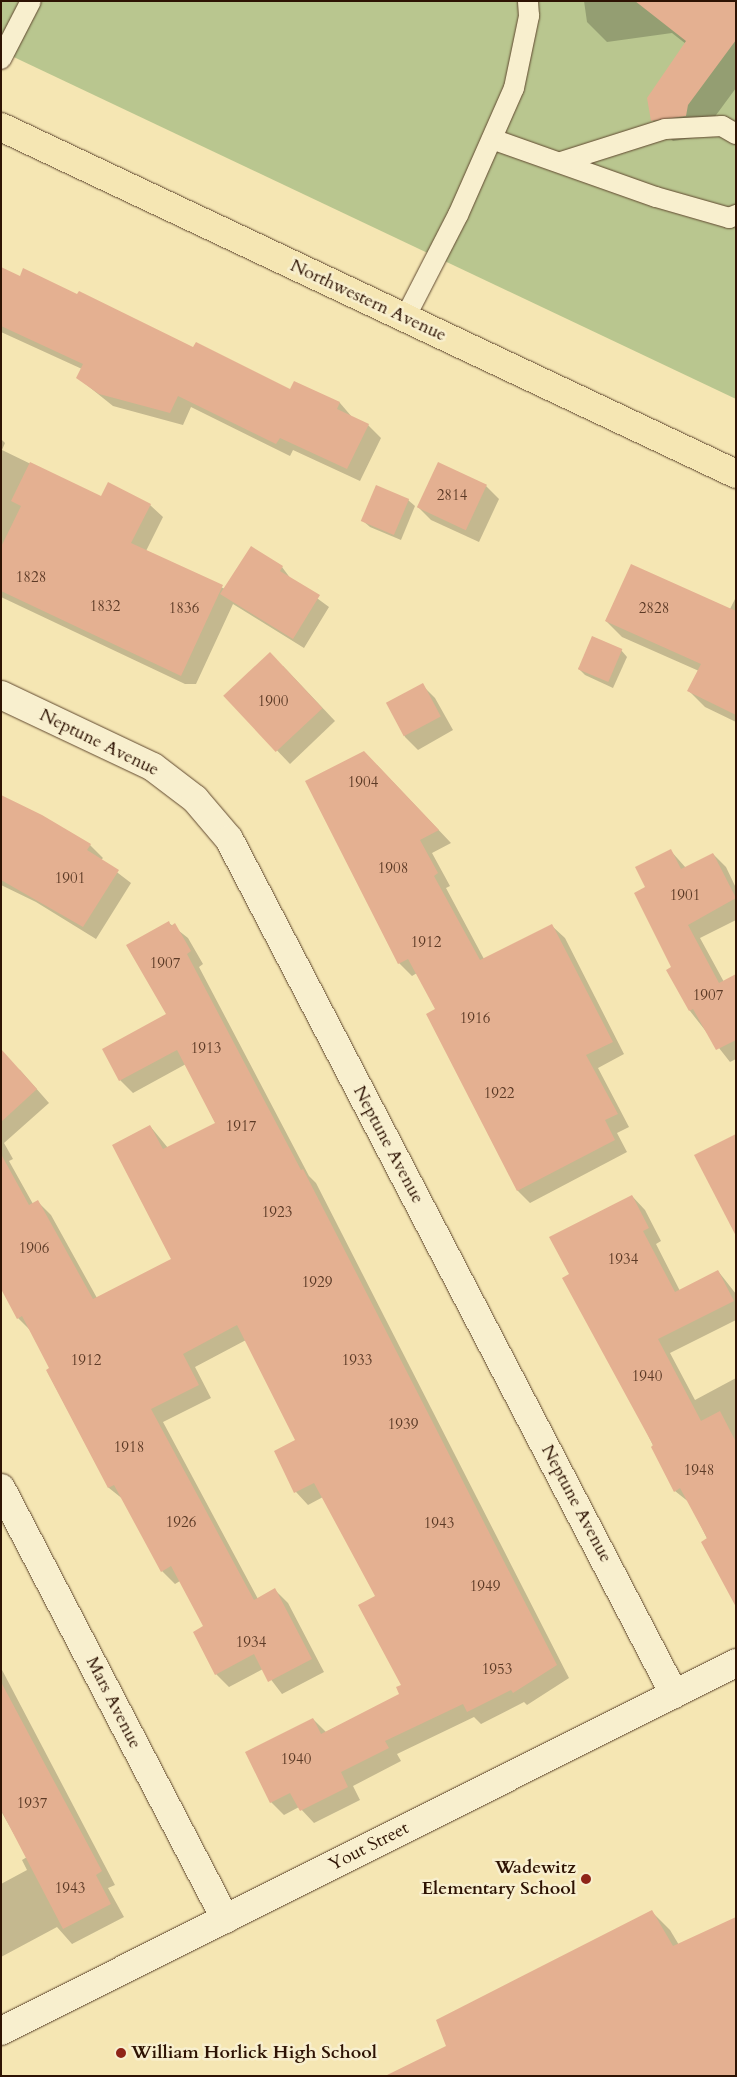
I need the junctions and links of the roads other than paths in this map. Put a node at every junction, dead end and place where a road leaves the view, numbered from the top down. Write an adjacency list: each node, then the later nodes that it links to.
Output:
1 (31, 1): 3 (lane)
2 (528, 1): 6 (lane)
3 (1, 59)
4 (1, 127): 9 (main road, Northwestern Avenue)
5 (736, 134): 7 (lane)
6 (492, 139): 7 (lane); 9 (lane)
7 (561, 162): 8 (lane)
8 (736, 216)
9 (404, 318): 10 (main road, Northwestern Avenue)
10 (736, 474)
11 (1, 695): 14 (street, Neptune Avenue)
12 (1, 1488): 15 (street, Mars Avenue)
13 (736, 1663): 14 (street, Yout Street)
14 (674, 1694): 15 (street, Yout Street)
15 (225, 1919): 16 (street, Yout Street)
16 (1, 2032)

